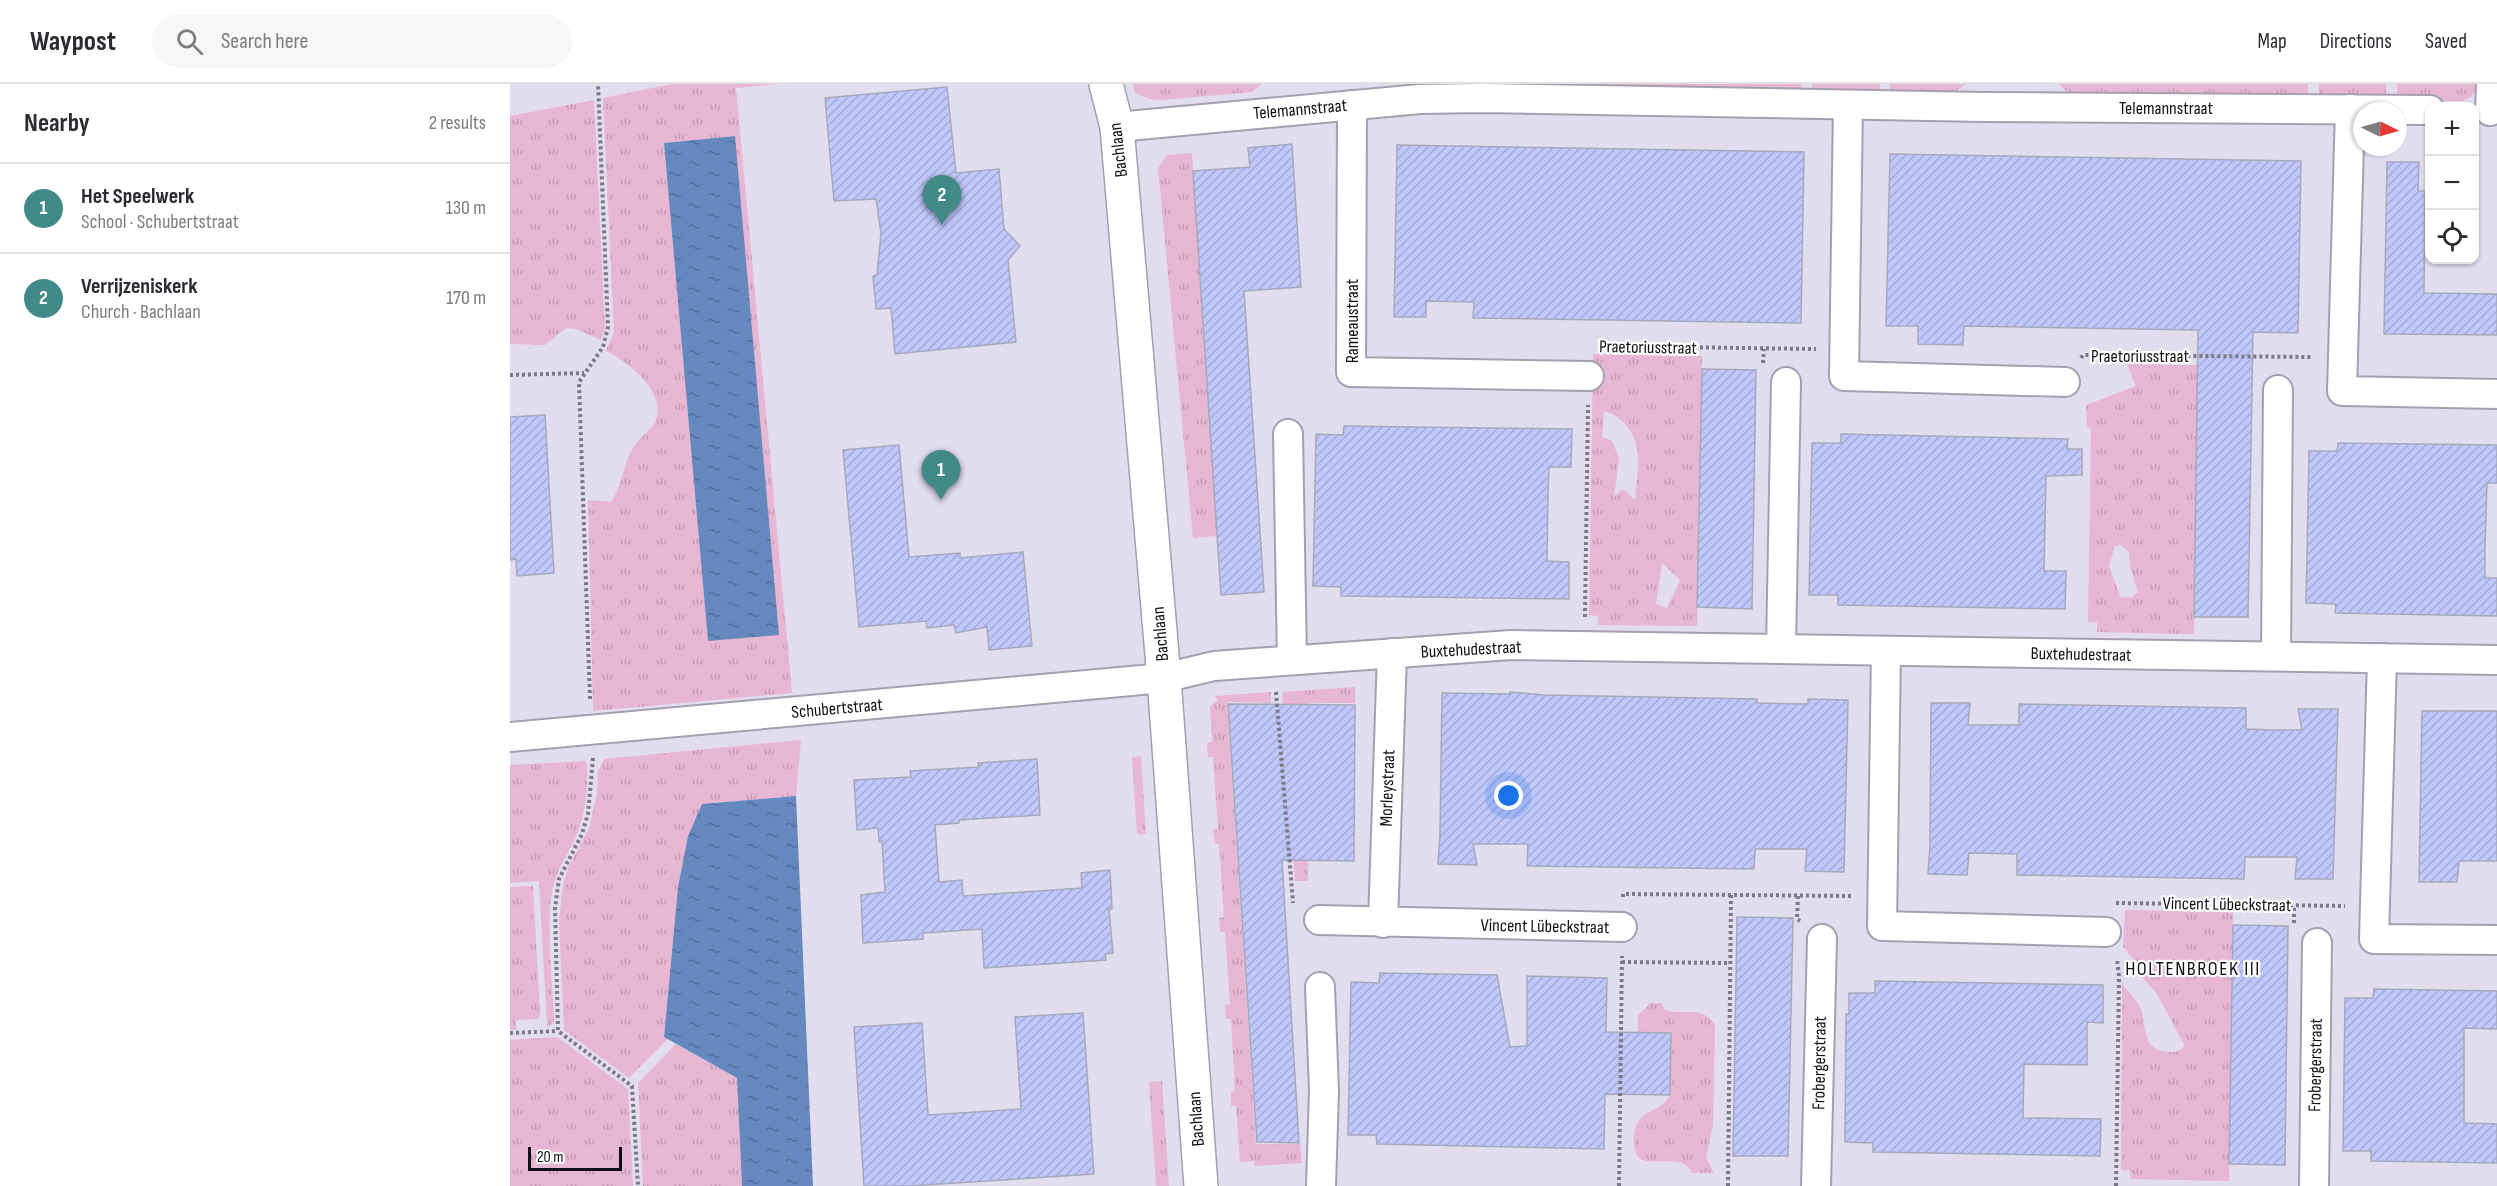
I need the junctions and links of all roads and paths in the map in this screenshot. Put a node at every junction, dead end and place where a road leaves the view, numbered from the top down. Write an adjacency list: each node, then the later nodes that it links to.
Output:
1 (598, 84): 13 (path)
2 (1106, 84): 10 (street, Bachlaan)
3 (1483, 91): 6 (street, Telemannstraat); 7 (street, Telemannstraat)
4 (1983, 95): 7 (street, Telemannstraat); 8 (street, Telemannstraat)
5 (1299, 97): 6 (street, Telemannstraat); 10 (street, Telemannstraat)
6 (1352, 105): 15 (street, Rameaustraat)
7 (1848, 105): 12 (street)
8 (2350, 110): 9 (street, Telemannstraat); 11 (street)
9 (2425, 110)
10 (1117, 127): 29 (street, Bachlaan)
11 (2343, 358): 17 (path, Praetoriusstraat); 19 (street)
12 (1844, 363): 15 (path, Praetoriusstraat); 17 (street)
13 (585, 373): 14 (path); 30 (path)
14 (510, 375)
15 (1589, 376): 21 (path)
16 (1786, 382): 22 (street)
17 (2065, 382)
18 (2278, 390): 25 (street)
19 (2497, 394)
20 (1288, 434): 28 (street)
21 (1584, 647): 22 (street, Buxtehudestraat); 24 (street, Buxtehudestraat)
22 (1781, 649): 23 (street, Buxtehudestraat)
23 (1886, 651): 25 (street, Buxtehudestraat); 33 (street)
24 (1392, 653): 28 (street, Buxtehudestraat); 36 (street, Morleystraat)
25 (2276, 656): 26 (street, Buxtehudestraat)
26 (2382, 658): 27 (street, Buxtehudestraat); 34 (street)
27 (2497, 660)
28 (1283, 661): 29 (street, Buxtehudestraat); 35 (path)
29 (1164, 678): 30 (street, Schubertstraat); 48 (street, Bachlaan)
30 (591, 730): 31 (street, Schubertstraat); 45 (path)
31 (510, 736)
32 (1731, 895): 33 (path, Vincent Lübeckstraat); 37 (path, Vincent Lübeckstraat); 43 (path)
33 (1882, 897): 38 (street)
34 (2376, 907): 38 (path, Vincent Lübeckstraat); 40 (street)
35 (1319, 921): 36 (street, Vincent Lübeckstraat)
36 (1383, 923): 37 (street, Vincent Lübeckstraat)
37 (1622, 927): 42 (path)
38 (2106, 932): 53 (path, Vincent Lübeckstraat)
39 (1822, 939): 52 (street, Frobergerstraat)
40 (2497, 940)
41 (2317, 943): 54 (street, Frobergerstraat)
42 (1622, 962): 43 (path); 50 (path)
43 (1730, 963): 51 (path)
44 (1320, 987): 49 (street)
45 (558, 1031): 46 (path); 47 (path)
46 (510, 1034)
47 (638, 1186)
48 (1201, 1186)
49 (1321, 1186)
50 (1619, 1186)
51 (1728, 1186)
52 (1816, 1186)
53 (2116, 1186)
54 (2314, 1186)

